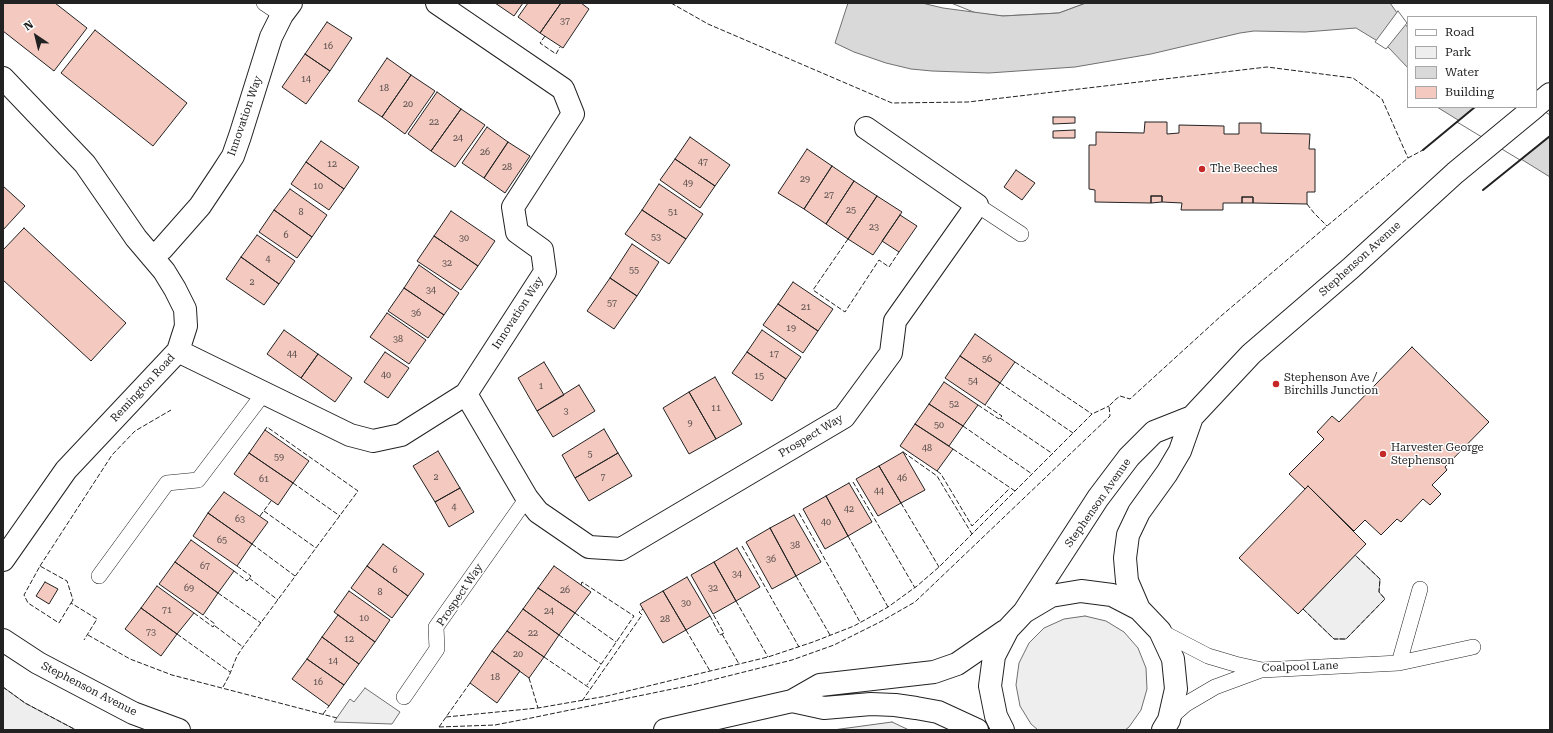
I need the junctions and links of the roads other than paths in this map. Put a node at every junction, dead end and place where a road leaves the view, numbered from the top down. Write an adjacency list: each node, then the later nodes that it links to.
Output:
1 (264, 3): 3 (lane)
2 (437, 3): 14 (street, Innovation Way)
3 (287, 9): 11 (street, Innovation Way)
4 (3, 78): 11 (street, Remington Road)
5 (1550, 94): 6 (street, Stephenson Avenue)
6 (1537, 104)
7 (1533, 108): 15 (street, Stephenson Avenue)
8 (866, 128): 9 (street)
9 (977, 205): 10 (lane); 16 (street, Prospect Way)
10 (1021, 234)
11 (152, 257): 12 (street, Remington Road)
12 (178, 351): 13 (street, Innovation Way); 17 (street, Remington Road)
13 (264, 393): 14 (street, Innovation Way); 18 (lane)
14 (466, 394): 16 (street, Prospect Way)
15 (1192, 417): 20 (street, Stephenson Avenue); 21 (street, Stephenson Avenue)
16 (527, 498): 28 (lane, Prospect Way)
17 (3, 560)
18 (99, 576)
19 (1420, 589): 26 (lane)
20 (1139, 609): 21 (street); 23 (street)
21 (1024, 612): 22 (street)
22 (1008, 629): 29 (street); 34 (street)
23 (1160, 631): 27 (lane, Coalpool Lane); 30 (street)
24 (3, 640): 31 (street, Stephenson Avenue)
25 (1473, 648): 26 (lane, Coalpool Lane)
26 (1399, 663): 27 (lane, Coalpool Lane)
27 (1262, 670): 30 (lane)
28 (404, 697)
29 (792, 701): 32 (street); 33 (street)
30 (1166, 725)
31 (179, 730)
32 (665, 730)
33 (977, 730)
34 (1003, 730)

